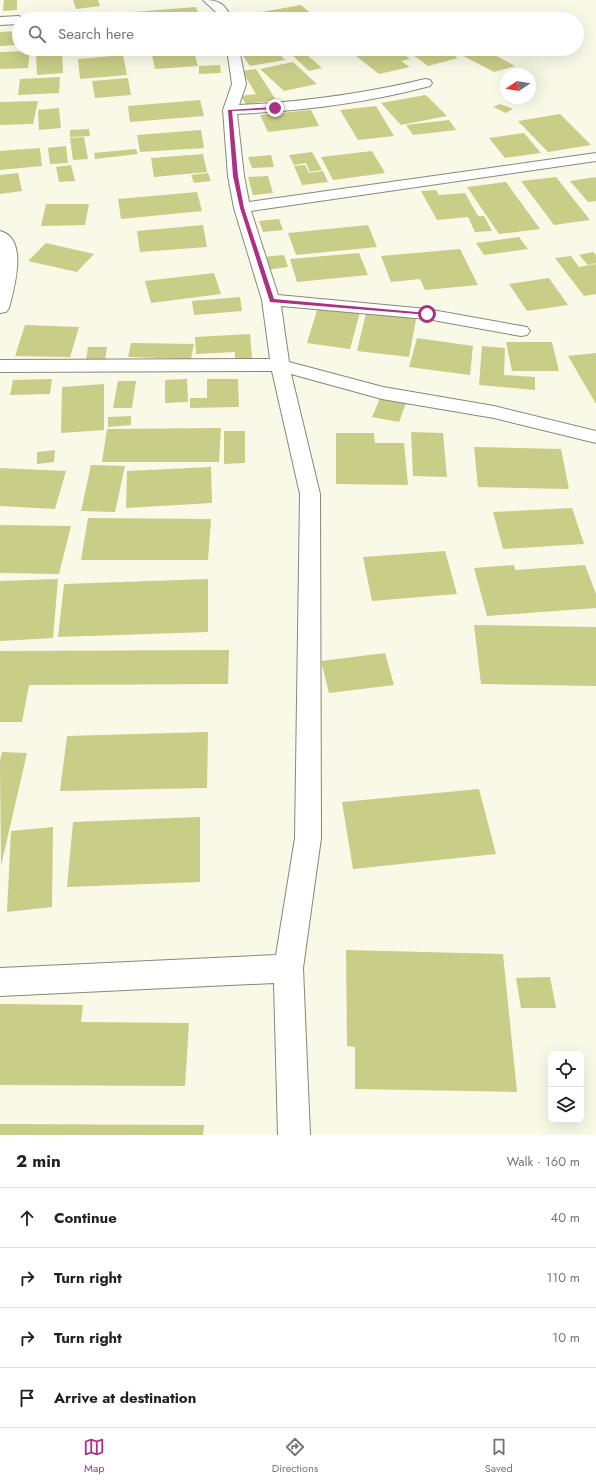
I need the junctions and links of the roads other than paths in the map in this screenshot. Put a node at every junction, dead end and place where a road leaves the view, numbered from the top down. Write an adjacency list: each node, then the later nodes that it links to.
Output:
1 (209, 0): 2 (street)
2 (222, 12)
3 (12, 20): 4 (street)
4 (0, 21)
5 (234, 56): 7 (street)
6 (425, 83): 7 (street)
7 (230, 110): 9 (street)
8 (596, 157): 9 (street)
9 (242, 208): 11 (street)
10 (0, 236): 12 (street)
11 (271, 300): 13 (street); 14 (street)
12 (0, 308)
13 (521, 331)
14 (280, 365): 15 (street); 16 (street); 17 (street)
15 (0, 366)
16 (596, 437)
17 (288, 968): 18 (street); 19 (street)
18 (0, 982)
19 (294, 1135)

